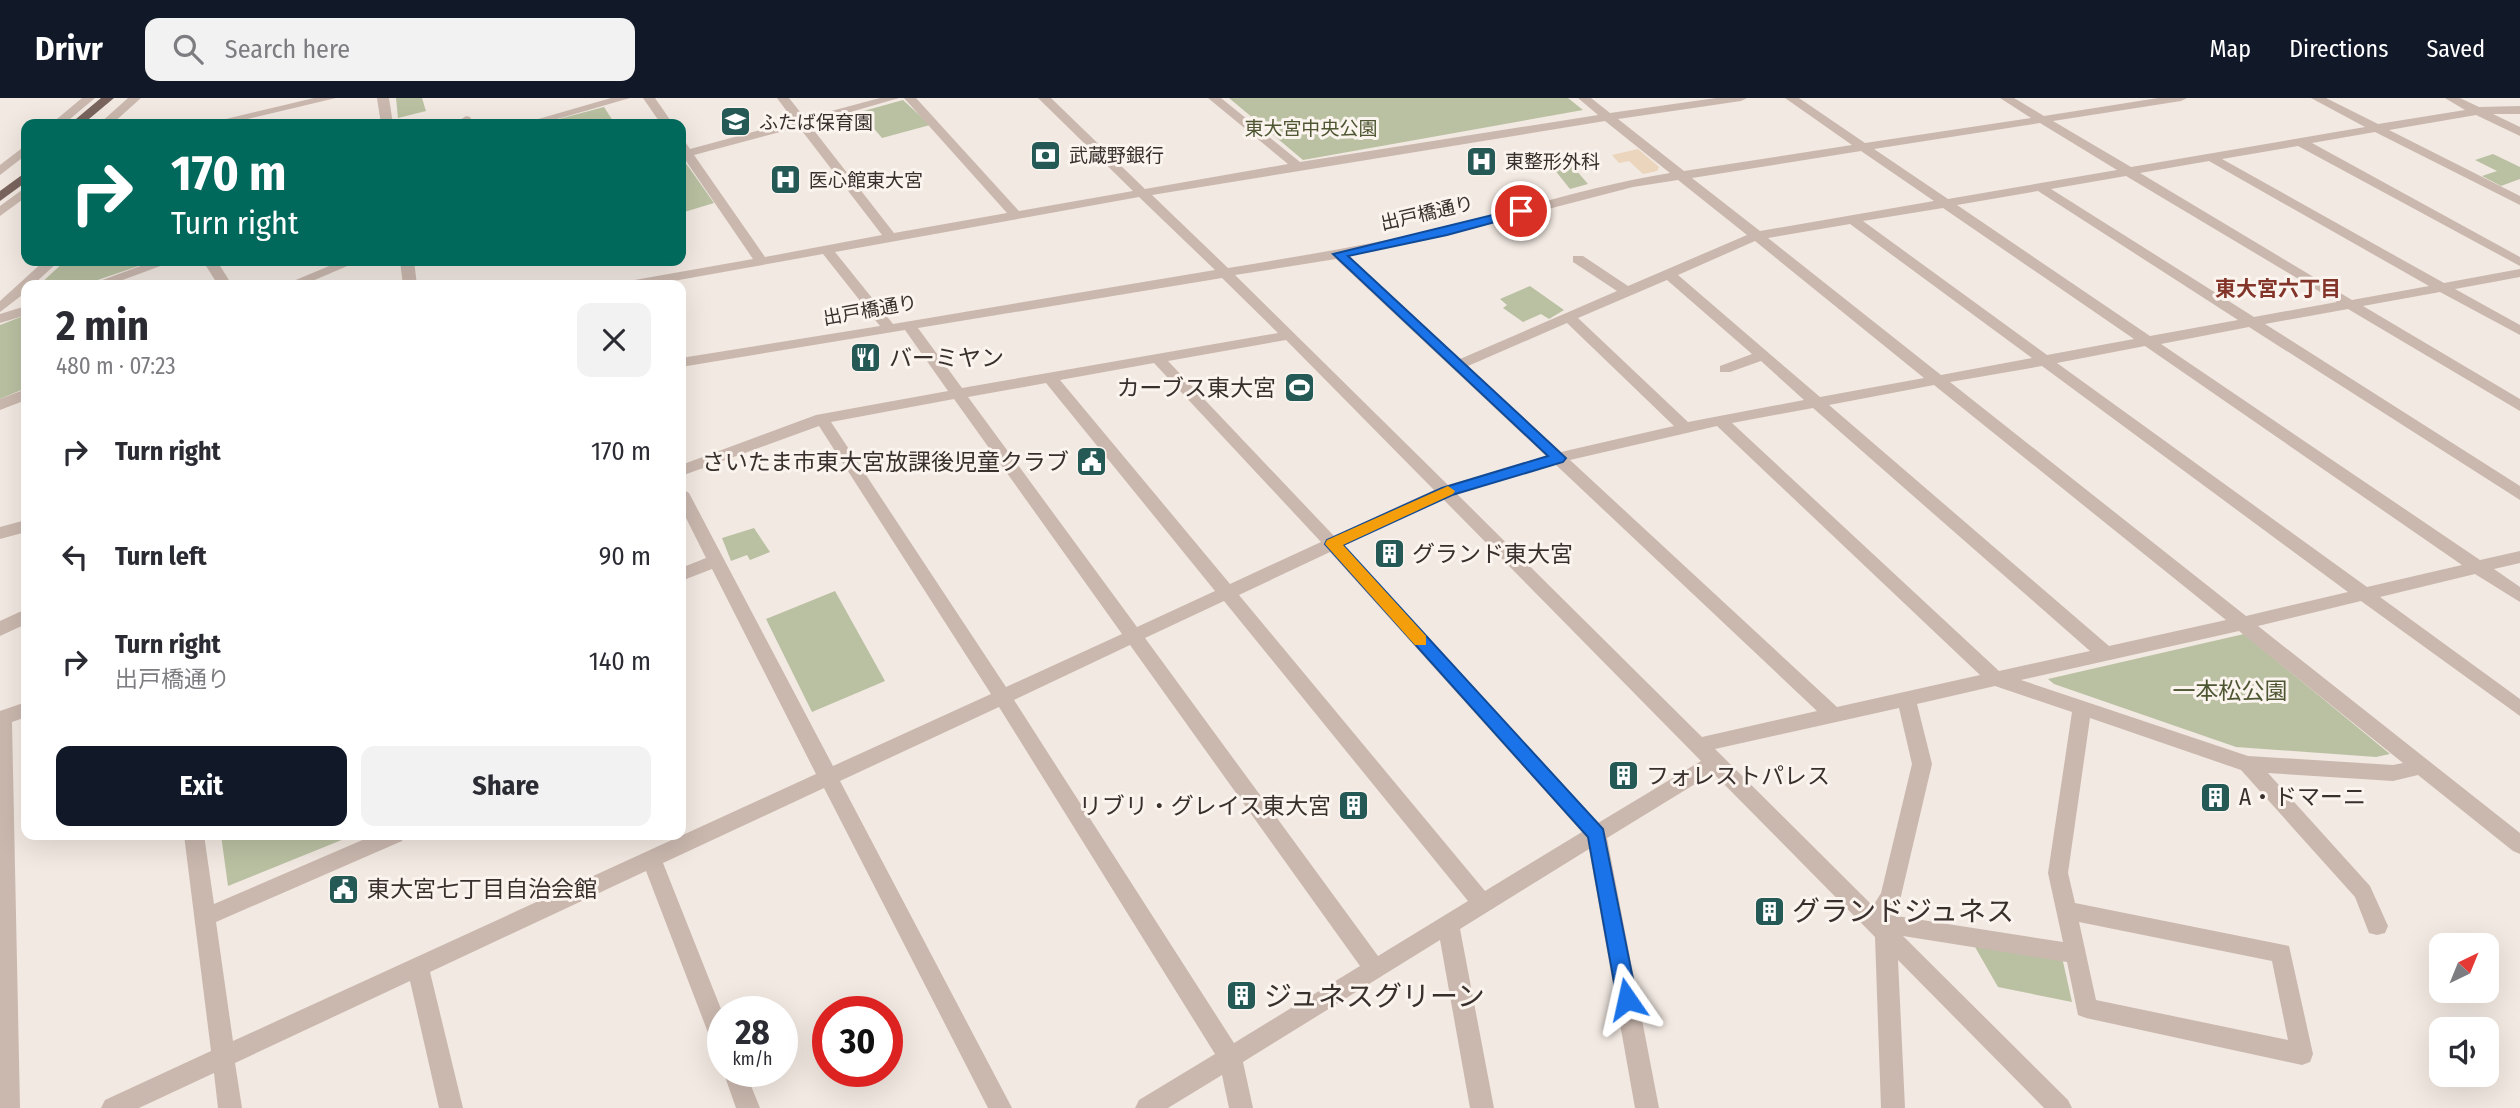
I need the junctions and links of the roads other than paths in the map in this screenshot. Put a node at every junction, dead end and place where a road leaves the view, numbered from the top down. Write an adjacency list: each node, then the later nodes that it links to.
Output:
1 (89, 98): 25 (street)
2 (108, 98): 26 (main road)
3 (121, 98): 27 (main road)
4 (135, 98): 28 (street)
5 (330, 98): 29 (street)
6 (383, 98): 30 (street)
7 (624, 98): 31 (street)
8 (649, 98): 32 (street)
9 (783, 98): 34 (street)
10 (893, 98): 34 (street)
11 (910, 98): 57 (street)
12 (1044, 98): 51 (street)
13 (1214, 98): 43 (street)
14 (1584, 98): 24 (street)
15 (1741, 98): 21 (street)
16 (1791, 98): 38 (street)
17 (2006, 98): 33 (street)
18 (2181, 98): 33 (street, 出戸橋通り)
19 (2317, 98): 35 (street)
20 (2451, 98): 23 (street)
21 (1719, 99): 24 (street)
22 (2520, 110): 23 (street)
23 (2477, 111): 35 (street); 36 (street)
24 (1607, 116): 43 (street); 47 (street)
25 (63, 119)
26 (82, 119)
27 (95, 119)
28 (111, 119)
29 (234, 119)
30 (386, 119)
31 (546, 119)
32 (664, 119)
33 (2042, 119): 38 (street, 出戸橋通り); 46 (street)
34 (802, 122): 39 (street); 60 (street)
35 (2376, 128): 37 (street); 54 (street)
36 (2520, 132)
37 (2300, 142): 42 (street); 65 (street)
38 (1863, 147): 47 (street, 出戸橋通り); 55 (street)
39 (686, 150)
40 (21, 153): 45 (street)
41 (686, 155): 64 (street)
42 (2210, 157): 46 (street); 76 (street)
43 (1299, 167): 51 (street)
44 (21, 168): 49 (main road)
45 (0, 171)
46 (2128, 172): 50 (street); 79 (street)
47 (1680, 175): 59 (street); 62 (street, 出戸橋通り)
48 (21, 180): 53 (main road)
49 (0, 185)
50 (2040, 187): 55 (street); 84 (street)
51 (1143, 193): 57 (street); 70 (street)
52 (21, 195): 56 (street)
53 (0, 197)
54 (2520, 201)
55 (1946, 204): 58 (street); 89 (street)
56 (0, 212)
57 (1017, 216): 60 (street)
58 (1853, 220): 59 (street); 92 (street)
59 (1756, 236): 71 (street); 97 (street)
60 (891, 238): 61 (street)
61 (827, 250): 64 (street); 86 (street)
62 (1339, 254): 70 (street, 出戸橋通り); 94 (street)
63 (1578, 259): 78 (street)
64 (761, 261): 75 (street)
65 (2520, 262)
66 (46, 266): 72 (street)
67 (152, 266): 73 (street)
68 (339, 266): 74 (street)
69 (2520, 272): 76 (street)
70 (1227, 273): 85 (street, 出戸橋通り); 88 (street)
71 (1669, 274): 78 (street); 90 (street)
72 (31, 280)
73 (111, 280)
74 (304, 280)
75 (656, 280)
76 (2441, 287): 79 (street); 87 (street)
77 (21, 289): 80 (street)
78 (1628, 292): 82 (street)
79 (2349, 304): 84 (street); 102 (street)
80 (0, 308)
81 (21, 312): 83 (street)
82 (1570, 318): 94 (street); 105 (street)
83 (0, 319)
84 (2252, 322): 89 (street); 109 (street)
85 (908, 325): 86 (street, 出戸橋通り); 98 (street)
86 (889, 328): 93 (street, 出戸橋通り)
87 (2520, 331)
88 (1289, 335): 91 (street); 108 (street)
89 (2146, 341): 92 (street); 116 (street)
90 (1762, 356): 95 (street); 100 (street)
91 (1157, 358): 96 (street); 113 (street)
92 (2043, 360): 97 (street); 119 (street)
93 (686, 362)
94 (1458, 365): 106 (street)
95 (1725, 369)
96 (1049, 377): 98 (street); 118 (street)
97 (1936, 379): 100 (street); 122 (street)
98 (957, 392): 103 (street); 124 (street)
99 (21, 396): 101 (street)
100 (1816, 402): 104 (street); 125 (street)
101 (0, 405)
102 (2520, 406)
103 (821, 418): 107 (street); 127 (street)
104 (1720, 421): 105 (street); 126 (street)
105 (1686, 429): 106 (street)
106 (1558, 458): 108 (street); 132 (street)
107 (686, 469)
108 (1447, 491): 113 (street); 134 (street)
109 (2520, 494)
110 (686, 503): 115 (street)
111 (21, 527): 112 (street)
112 (0, 533)
113 (1332, 544): 118 (street); 139 (street)
114 (2520, 557): 116 (street)
115 (716, 561): 117 (street); 138 (street)
116 (2476, 566): 119 (street); 120 (street)
117 (686, 573)
118 (1227, 593): 124 (street); 144 (street)
119 (2364, 595): 122 (street); 130 (street)
120 (2520, 596)
121 (21, 618): 123 (street)
122 (2240, 624): 125 (street); 137 (street)
123 (0, 629)
124 (1134, 636): 127 (street); 152 (street)
125 (2106, 654): 126 (street)
126 (1996, 679): 128 (street); 129 (street)
127 (1002, 696): 138 (street); 155 (street)
128 (1906, 698): 132 (street); 149 (street)
129 (2082, 708): 136 (street); 145 (street)
130 (2520, 709)
131 (21, 711): 133 (street)
132 (1831, 713): 134 (street)
133 (1, 718): 157 (street)
134 (1699, 745): 135 (street)
135 (1716, 761): 139 (street); 149 (street)
136 (2248, 764): 137 (street); 148 (street)
137 (2420, 767): 142 (street)
138 (828, 777): 143 (street); 162 (street)
139 (1597, 834): 144 (street); 166 (street)
140 (195, 840): 146 (street)
141 (383, 840): 146 (street)
142 (2520, 845)
143 (651, 859): 151 (street); 153 (street)
144 (1483, 903): 147 (street)
145 (2066, 910): 150 (street); 150 (street)
146 (205, 917): 154 (street)
147 (1448, 925): 152 (street); 165 (street)
148 (2377, 926)
149 (1880, 928): 150 (street); 167 (street); 168 (street)
150 (2076, 954)
151 (418, 967): 154 (street); 160 (street)
152 (1375, 969): 155 (street)
153 (707, 1002)
154 (223, 1057): 158 (street); 159 (street)
155 (1230, 1057): 163 (street); 164 (street)
156 (740, 1087): 161 (street)
157 (8, 1108)
158 (113, 1108)
159 (230, 1108)
160 (451, 1108)
161 (748, 1108)
162 (1000, 1108)
163 (1147, 1108)
164 (1241, 1108)
165 (1482, 1108)
166 (1647, 1108)
167 (1893, 1108)
168 (2060, 1108)

